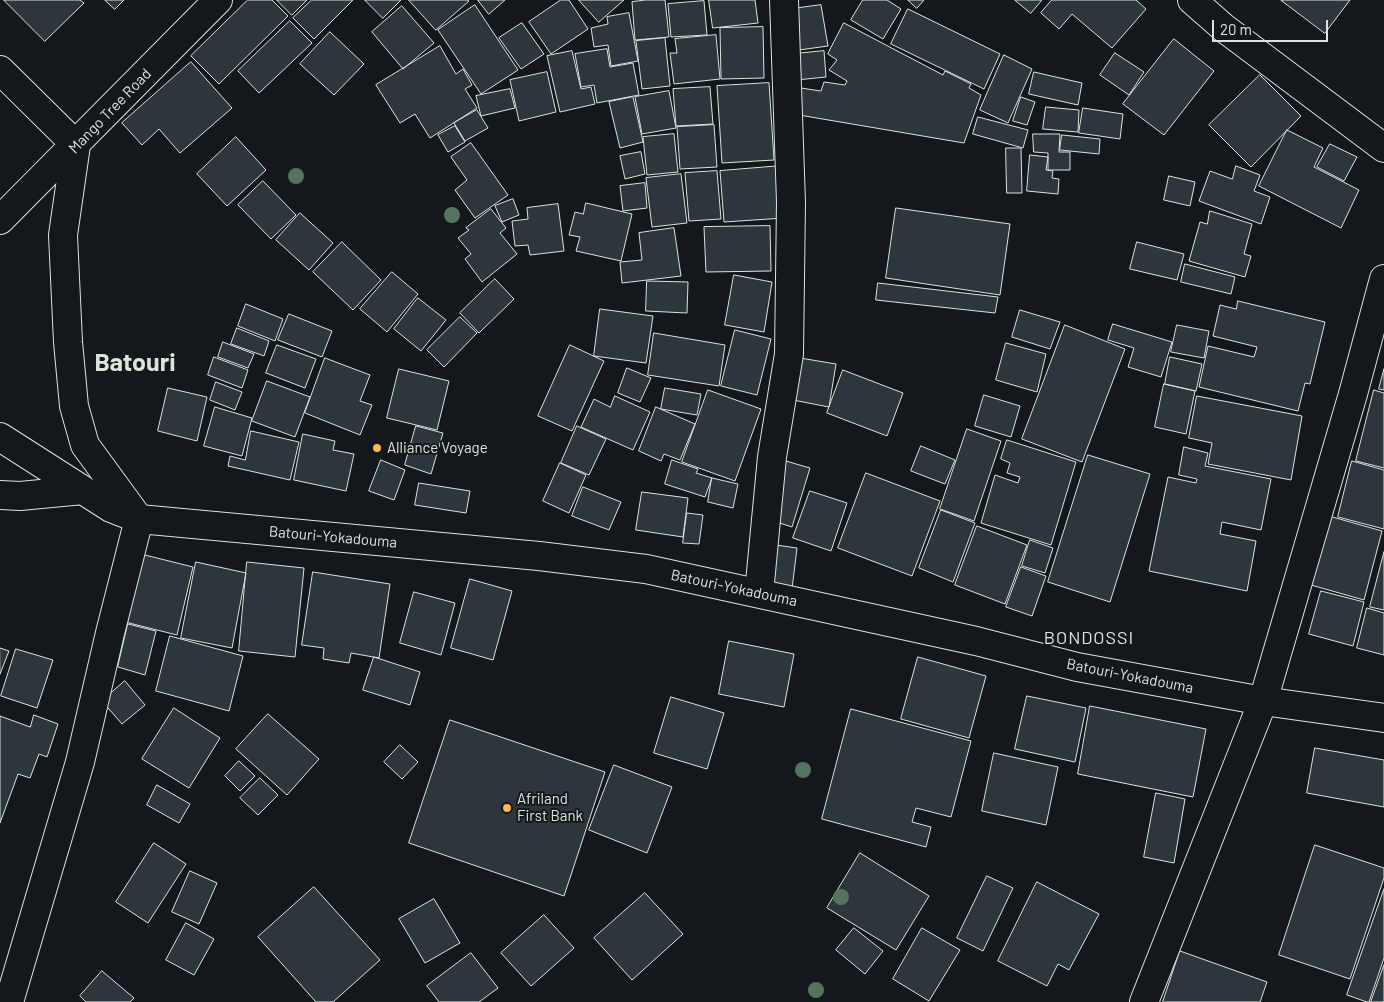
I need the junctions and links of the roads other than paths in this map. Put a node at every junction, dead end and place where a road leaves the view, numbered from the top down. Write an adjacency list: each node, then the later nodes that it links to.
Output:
1 (218, 0): 5 (main road, Mango Tree Road)
2 (784, 0): 13 (main road)
3 (1192, 0): 6 (main road)
4 (0, 70): 5 (main road)
5 (76, 145): 7 (main road, Mango Tree Road); 12 (main road)
6 (1384, 148)
7 (0, 220)
8 (1384, 280): 14 (main road)
9 (0, 438): 10 (main road, Batouri-Yokadouma)
10 (84, 490): 11 (main road); 12 (main road, Batouri-Yokadouma)
11 (0, 495)
12 (140, 519): 13 (main road, Batouri-Yokadouma); 16 (main road)
13 (759, 593): 14 (main road, Batouri-Yokadouma)
14 (1263, 701): 15 (main road, Batouri-Yokadouma); 17 (main road)
15 (1384, 718)
16 (9, 1002)
17 (1144, 1002)

